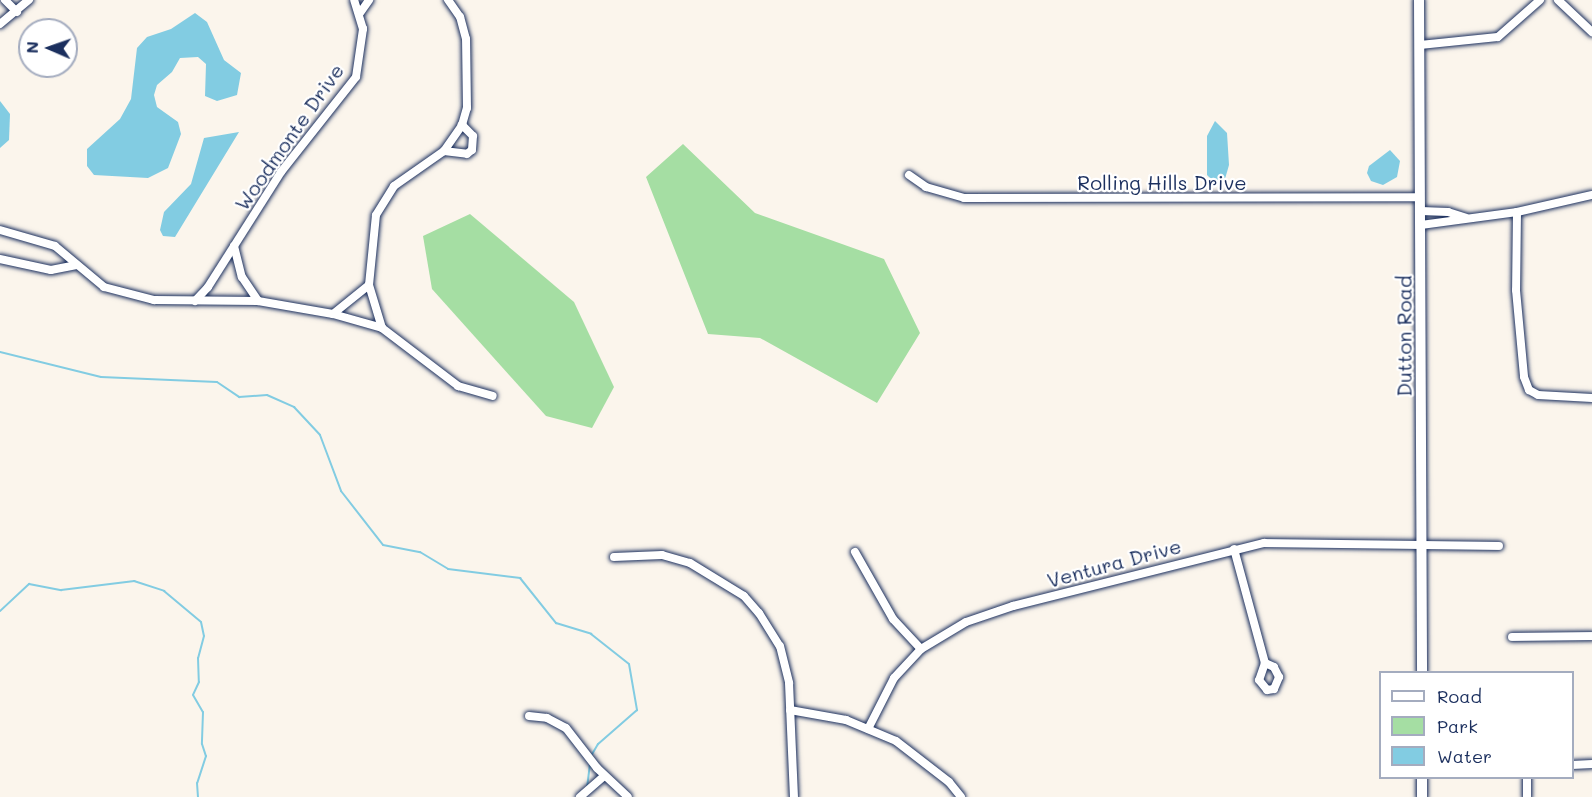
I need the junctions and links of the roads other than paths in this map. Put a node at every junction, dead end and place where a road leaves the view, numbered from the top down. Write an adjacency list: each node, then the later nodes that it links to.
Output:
1 (5, 0): 9 (street)
2 (29, 0): 9 (street)
3 (354, 0): 10 (street, Woodmonte Drive)
4 (369, 0): 10 (street)
5 (1419, 0): 13 (street, Dutton Road)
6 (1540, 0): 13 (street)
7 (1558, 0): 12 (street)
8 (450, 1): 14 (street)
9 (17, 12): 11 (street)
10 (360, 13): 26 (street, Woodmonte Drive)
11 (0, 24)
12 (1592, 32)
13 (1420, 45): 18 (street, Dutton Road)
14 (462, 125): 15 (street); 15 (street)
15 (444, 151): 29 (street)
16 (909, 176): 18 (street, Rolling Hills Drive)
17 (1592, 195): 21 (street)
18 (1420, 197): 19 (street, Dutton Road)
19 (1421, 211): 20 (street); 24 (street, Dutton Road)
20 (1448, 212): 22 (street); 23 (street)
21 (1518, 212): 22 (street); 35 (street)
22 (1466, 218): 23 (street)
23 (1448, 224): 24 (street)
24 (1421, 225): 36 (street, Dutton Road)
25 (0, 230): 28 (street)
26 (234, 245): 30 (street, Woodmonte Drive); 31 (street)
27 (0, 259): 28 (street)
28 (77, 265): 30 (street)
29 (369, 285): 32 (street); 33 (street)
30 (195, 301): 31 (street)
31 (258, 301): 32 (street)
32 (333, 314): 33 (street)
33 (382, 328): 34 (street)
34 (493, 396)
35 (1592, 398)
36 (1422, 546): 37 (street, Ventura Drive); 38 (street, Ventura Drive); 45 (street, Dutton Road)
37 (1499, 546)
38 (1234, 549): 43 (street, Ventura Drive); 44 (street)
39 (855, 552): 43 (street)
40 (614, 557): 46 (street)
41 (1592, 636): 42 (street)
42 (1512, 637)
43 (921, 649): 48 (street, Ventura Drive)
44 (1265, 663)
45 (1422, 671)
46 (790, 710): 48 (street); 56 (street)
47 (529, 716): 51 (street)
48 (868, 729): 57 (street)
49 (1592, 764): 50 (street)
50 (1574, 765)
51 (604, 776): 54 (street); 55 (street)
52 (1422, 779): 58 (street)
53 (1527, 779): 59 (street)
54 (580, 797)
55 (628, 797)
56 (794, 797)
57 (961, 797)
58 (1422, 797)
59 (1527, 797)

